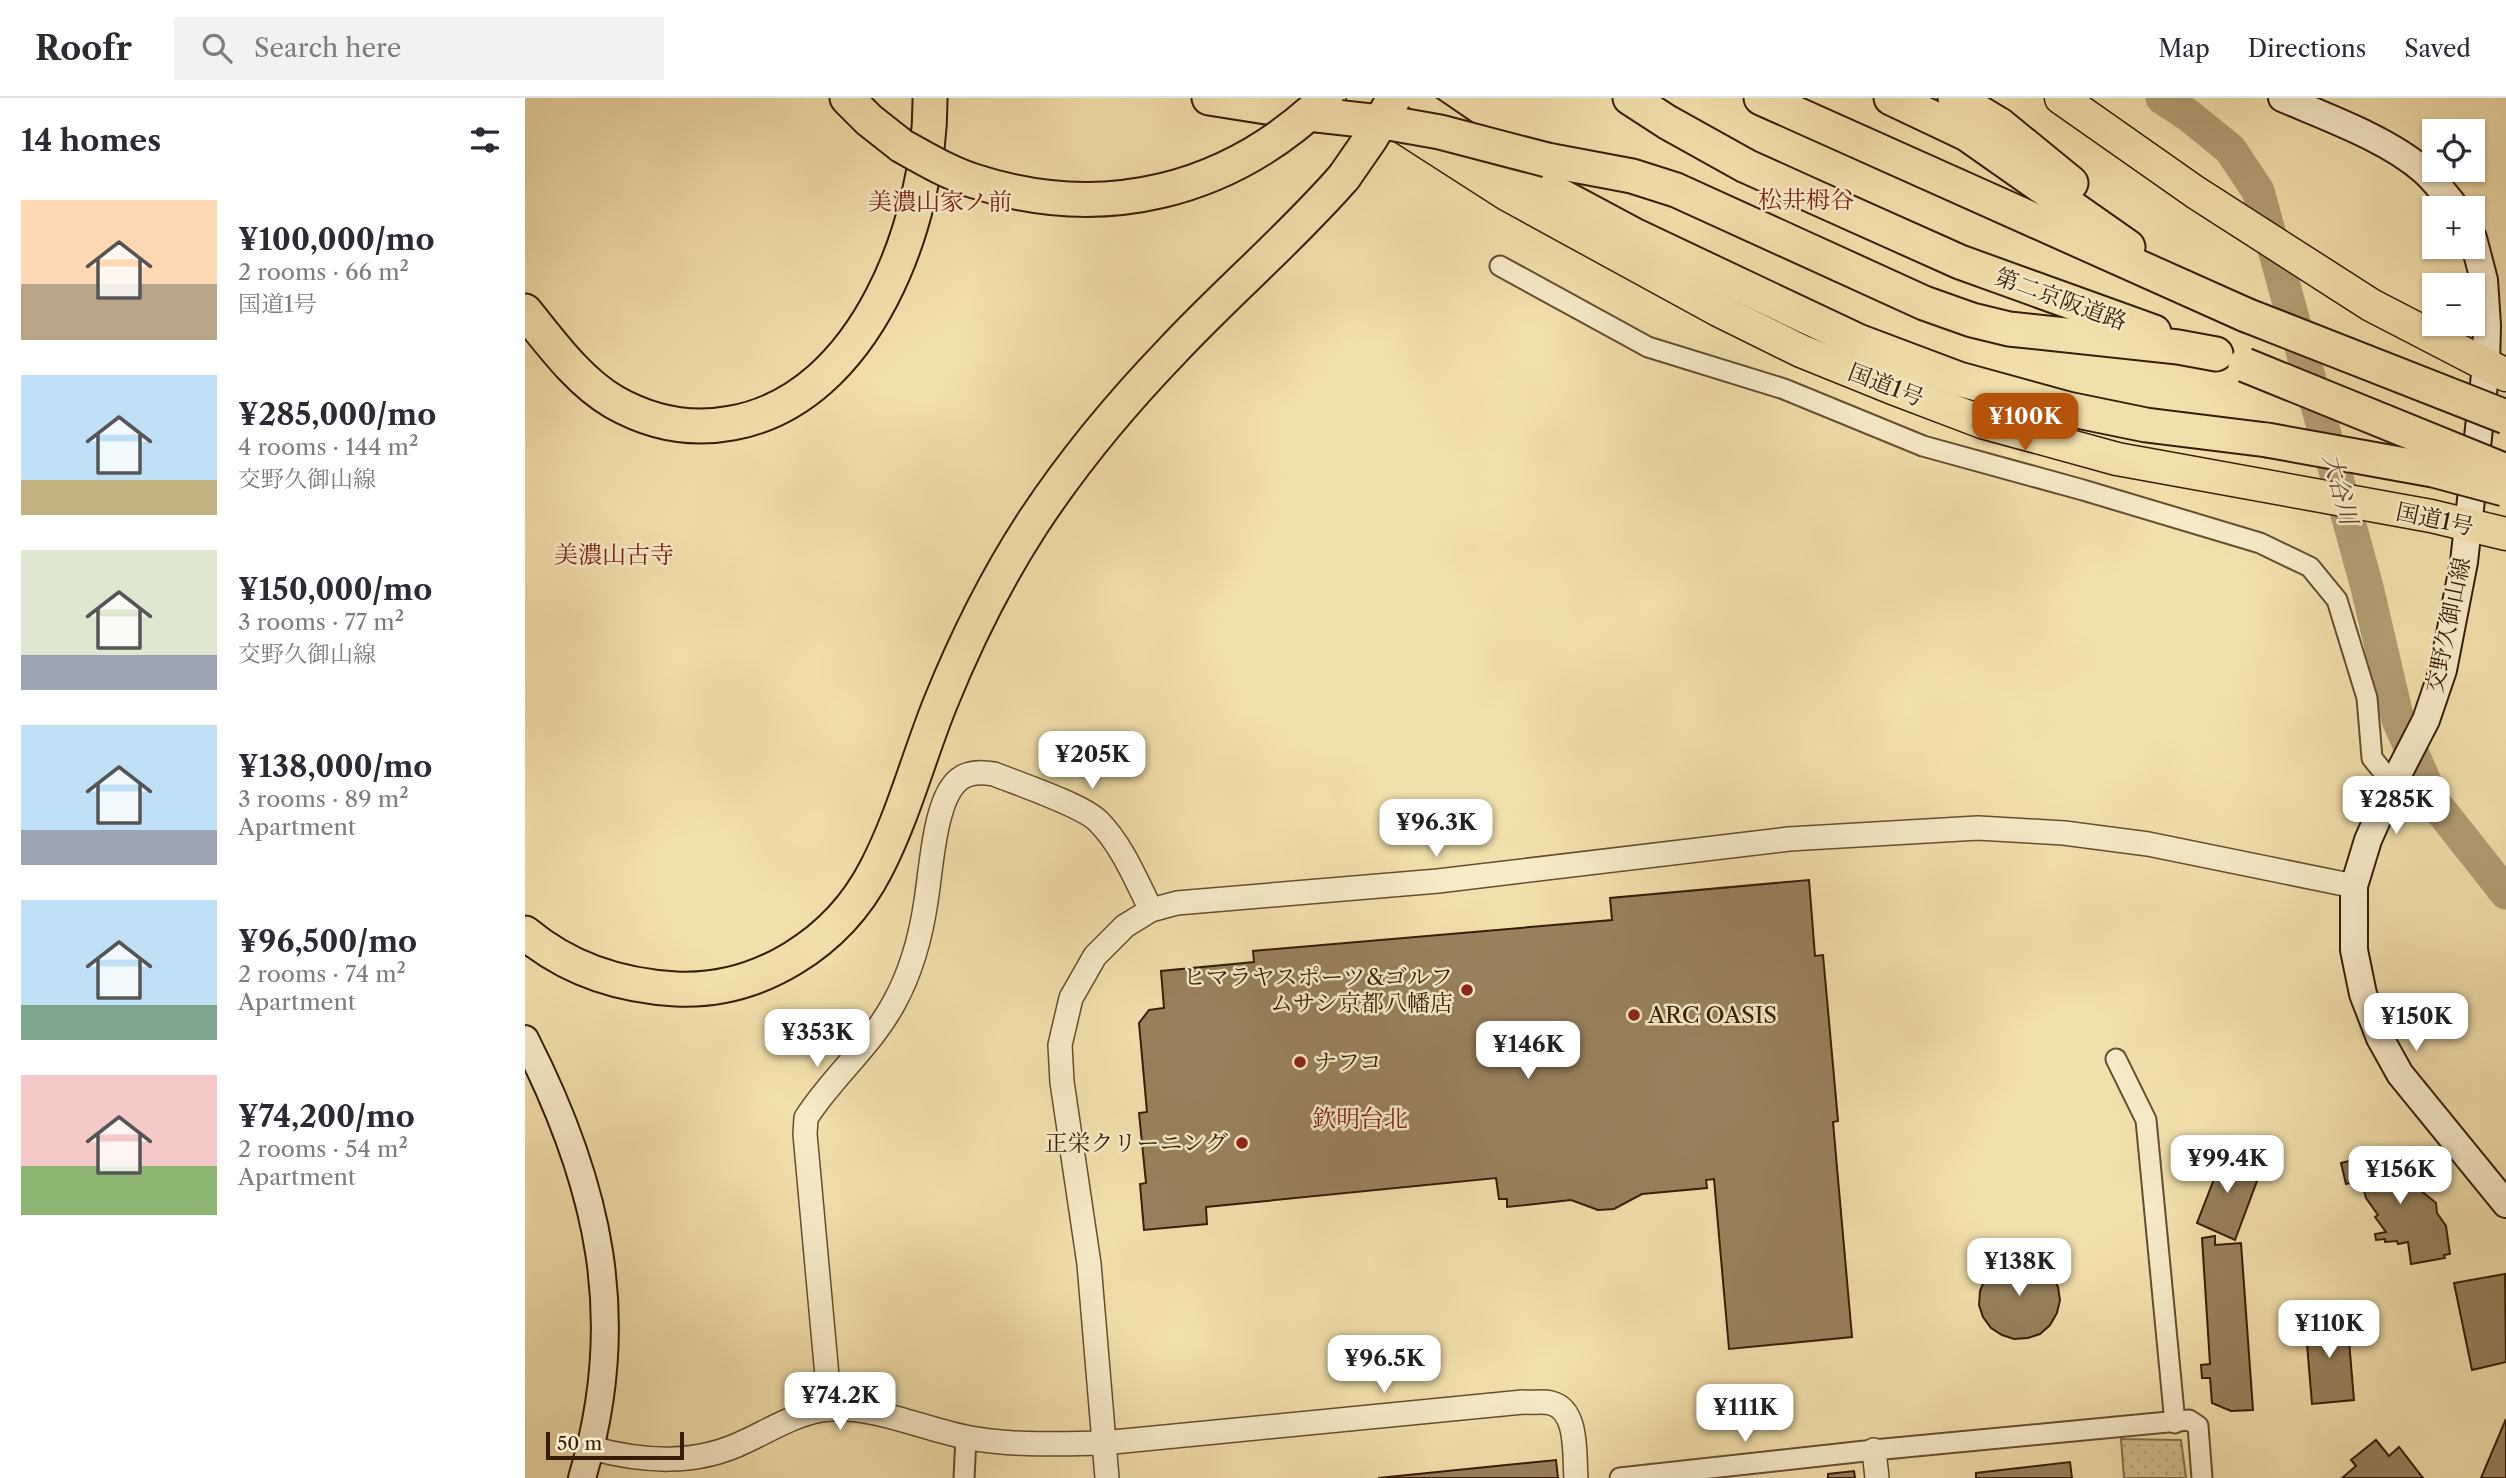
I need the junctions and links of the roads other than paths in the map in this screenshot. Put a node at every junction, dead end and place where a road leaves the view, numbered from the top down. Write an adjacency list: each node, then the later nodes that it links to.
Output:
1 (847, 98): 13 (highway, bridge)
2 (930, 98): 19 (highway)
3 (1209, 98): 13 (highway)
4 (1363, 98): 27 (highway, 国道1号)
5 (1394, 98): 32 (highway, bridge)
6 (1406, 98): 26 (highway, bridge)
7 (1630, 98): 20 (highway, 第二京阪道路)
8 (1761, 98): 17 (highway)
9 (1891, 98): 17 (highway)
10 (1955, 98): 18 (highway)
11 (2061, 98): 21 (highway)
12 (2282, 98): 14 (main road)
13 (1321, 106): 20 (highway, bridge)
14 (2447, 196)
15 (2478, 259): 21 (main road, 交野久御山線)
16 (1500, 266): 29 (street)
17 (2162, 278): 18 (highway)
18 (2201, 295): 22 (highway, bridge)
19 (525, 311)
20 (2230, 360): 25 (highway, 第二京阪道路, bridge)
21 (2496, 370): 27 (main road, 交野久御山線)
22 (2394, 372): 23 (highway, bridge); 24 (highway, bridge)
23 (2506, 406)
24 (2506, 417)
25 (2506, 471)
26 (2506, 490)
27 (2467, 526): 28 (highway, 国道1号); 29 (main road, 交野久御山線)
28 (2506, 534)
29 (2396, 777): 30 (main road, 交野久御山線)
30 (2354, 886): 31 (street); 35 (main road, 交野久御山線)
31 (1151, 910): 36 (street); 39 (street)
32 (525, 933)
33 (525, 1040): 40 (main road)
34 (2116, 1059): 37 (street)
35 (2506, 1204)
36 (829, 1409): 38 (street); 40 (street)
37 (2175, 1423): 41 (street); 48 (street)
38 (966, 1437): 39 (street); 43 (street)
39 (1103, 1443): 44 (street); 45 (street)
40 (591, 1448): 42 (main road)
41 (1874, 1450): 46 (street); 47 (street)
42 (582, 1478)
43 (964, 1478)
44 (1107, 1478)
45 (1576, 1478)
46 (1620, 1478)
47 (1877, 1478)
48 (2202, 1478)

